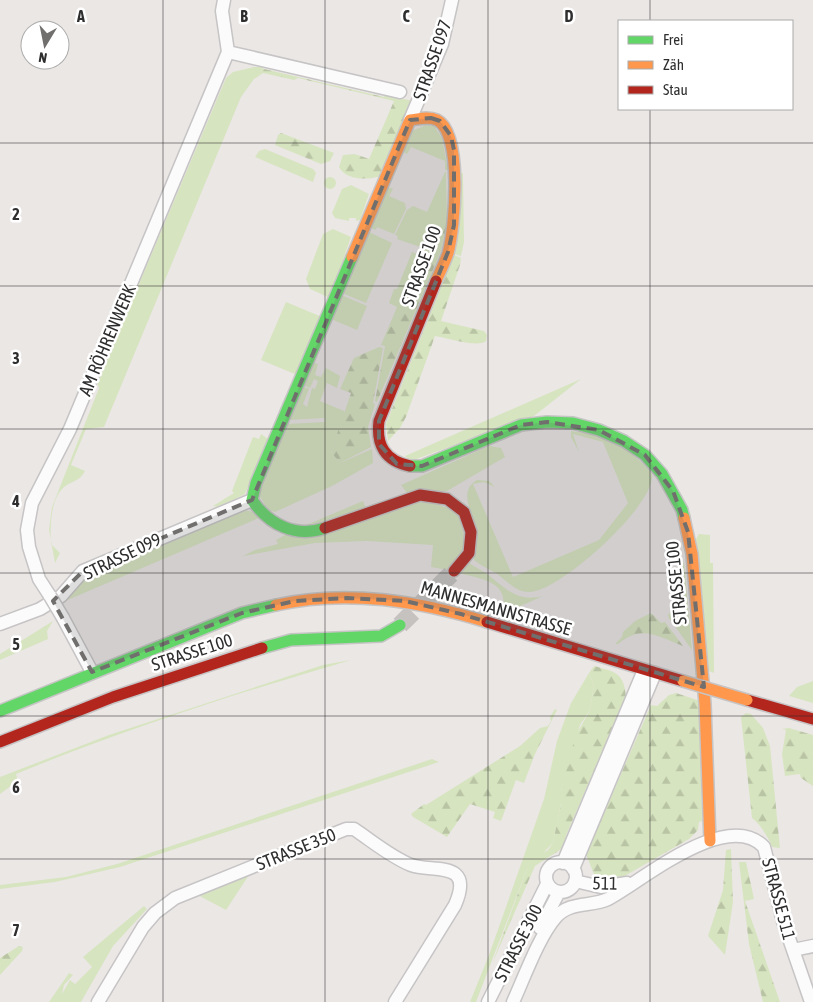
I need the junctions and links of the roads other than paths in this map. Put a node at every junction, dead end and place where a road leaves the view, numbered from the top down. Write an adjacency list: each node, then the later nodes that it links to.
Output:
1 (224, 0): 3 (street)
2 (452, 0): 5 (street, STRASSE 097)
3 (228, 52): 4 (street); 11 (street, AM RÖHRENWERK, bridge)
4 (400, 92)
5 (410, 120): 6 (street); 15 (street, STRASSE 100)
6 (252, 500): 7 (street); 8 (street, STRASSE 099)
7 (454, 571)
8 (0, 624)
9 (400, 625): 14 (street, STRASSE 100)
10 (650, 671): 11 (street, MANNESMANNSTRASSE); 13 (street, MANNESMANNSTRASSE, bridge); 16 (street)
11 (92, 672): 12 (street, MANNESMANNSTRASSE)
12 (0, 711)
13 (810, 718)
14 (0, 742)
15 (710, 841): 17 (street, STRASSE 511); 21 (street, STRASSE 511)
16 (571, 871): 17 (street, 511); 18 (street, STRASSE 300); 19 (street)
17 (635, 881): 25 (street, STRASSE 300)
18 (547, 884): 19 (street); 24 (street, STRASSE 300)
19 (559, 892): 25 (street)
20 (813, 946): 21 (street)
21 (793, 950): 26 (street, STRASSE 511)
22 (98, 1002): 23 (street, STRASSE 350)
23 (395, 1002)
24 (488, 1002)
25 (512, 1002)
26 (811, 1002)

